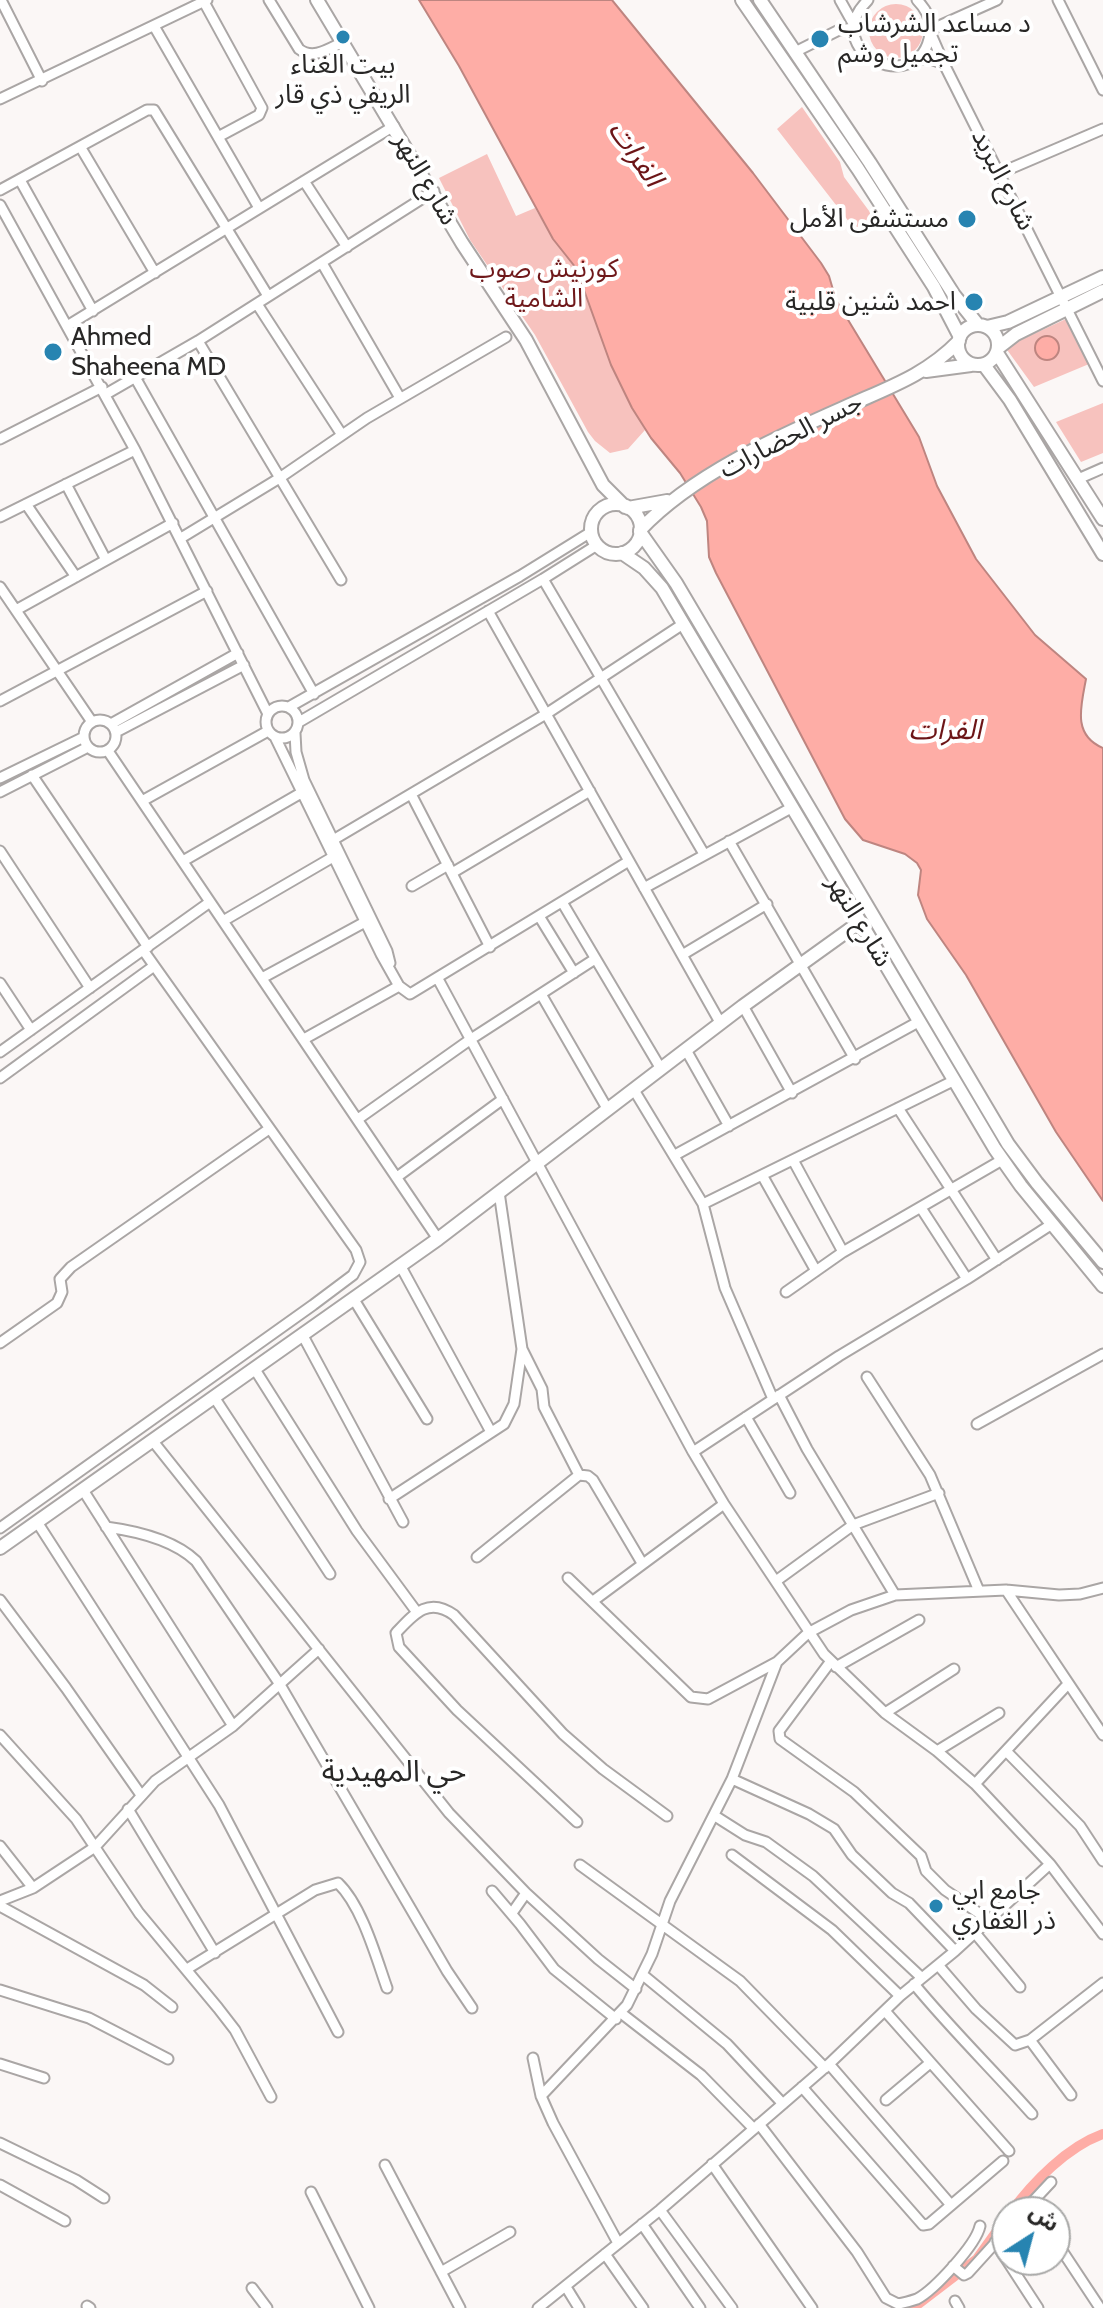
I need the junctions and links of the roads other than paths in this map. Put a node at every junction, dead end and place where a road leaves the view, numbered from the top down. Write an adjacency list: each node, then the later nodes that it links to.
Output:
1 (1, 0): 19 (street)
2 (269, 0): 15 (street)
3 (317, 0): 15 (main road, شارع النهر)
4 (742, 0): 26 (main road)
5 (760, 0): 16 (main road)
6 (840, 0): 13 (street)
7 (868, 0): 13 (street)
8 (997, 0): 14 (street)
9 (1058, 0): 20 (street)
10 (205, 1): 12 (street); 24 (street)
11 (919, 1): 14 (street, شارع البريد)
12 (154, 26): 19 (street); 24 (street)
13 (854, 27): 16 (street); 17 (street)
14 (930, 31): 17 (street); 18 (street, شارع البريد)
15 (343, 42): 22 (main road, شارع النهر)
16 (795, 52): 26 (main road)
17 (915, 59): 18 (street)
18 (944, 64): 27 (street, شارع البريد)
19 (42, 81): 21 (street)
20 (1103, 90)
21 (0, 99)
22 (394, 126): 29 (street); 31 (main road, شارع النهر)
23 (1103, 129): 27 (street)
24 (218, 137): 33 (street)
25 (81, 148): 28 (street); 34 (street); 37 (street)
26 (864, 166): 45 (main road); 47 (main road)
27 (1000, 173): 41 (street, شارع البريد)
28 (20, 180): 30 (street); 43 (street)
29 (304, 181): 33 (street); 35 (street)
30 (0, 190)
31 (434, 191): 35 (street); 63 (main road, شارع النهر)
32 (0, 205): 44 (street)
33 (259, 208): 34 (street)
34 (226, 228): 37 (street); 40 (street)
35 (347, 247): 36 (street)
36 (322, 263): 40 (street); 55 (street)
37 (155, 273): 43 (street)
38 (1103, 277): 41 (main road)
39 (1103, 291): 41 (main road)
40 (268, 296): 42 (street)
41 (1064, 303): 45 (main road); 49 (main road); 53 (street, شارع البريد)
42 (257, 304): 48 (street); 56 (street)
43 (93, 311): 44 (street)
44 (67, 326): 54 (street)
45 (983, 326): 47 (main road); 49 (main road)
46 (506, 337): 55 (street)
47 (959, 339): 50 (main road); 51 (main road)
48 (198, 341): 52 (street); 60 (street)
49 (998, 351): 50 (main road); 61 (main road)
50 (979, 365): 51 (main road); 76 (main road)
51 (923, 372): 64 (main road, جسر الحضارات)
52 (136, 379): 54 (street); 69 (street)
53 (1103, 381)
54 (104, 391): 57 (street); 58 (street)
55 (400, 398): 56 (street)
56 (342, 435): 60 (street)
57 (0, 439)
58 (135, 450): 62 (street); 71 (street)
59 (1103, 468): 61 (street)
60 (278, 479): 69 (street); 80 (street)
61 (1078, 479): 70 (main road)
62 (66, 484): 65 (street); 77 (street)
63 (603, 485): 66 (main road, شارع النهر); 67 (main road)
64 (674, 499): 66 (main road); 72 (main road)
65 (26, 504): 68 (street); 78 (street)
66 (626, 507): 67 (main road); 72 (main road)
67 (596, 515): 74 (main road)
68 (0, 517)
69 (214, 518): 73 (street); 90 (street)
70 (1103, 519)
71 (173, 523): 73 (street); 77 (street)
72 (640, 531): 75 (main road); 101 (main road, شارع النهر)
73 (181, 538): 82 (street)
74 (594, 539): 75 (main road); 79 (street); 90 (street)
75 (622, 553): 85 (main road, شارع النهر)
76 (1103, 554)
77 (106, 560): 78 (street)
78 (76, 577): 83 (street)
79 (543, 579): 84 (street); 89 (street)
80 (341, 580)
81 (0, 587): 83 (street)
82 (207, 591): 86 (street); 88 (street)
83 (16, 610): 88 (street)
84 (488, 611): 94 (street); 96 (street)
85 (683, 624): 89 (street); 103 (main road, شارع النهر)
86 (238, 653): 87 (street); 97 (street)
87 (244, 665): 93 (street); 97 (street)
88 (56, 669): 91 (street); 95 (street)
89 (601, 678): 94 (street); 115 (street)
90 (314, 694): 92 (street)
91 (0, 701)
92 (289, 707): 93 (street); 96 (street)
93 (268, 714): 99 (street)
94 (546, 714): 106 (street); 109 (street)
95 (92, 722): 97 (street); 100 (street)
96 (299, 722): 98 (street)
97 (113, 728): 102 (street)
98 (295, 733): 99 (street); 112 (street)
99 (272, 734): 108 (street); 110 (street)
100 (86, 742): 102 (street); 104 (street); 105 (street)
101 (772, 746): 103 (main road); 160 (main road, شارع النهر)
102 (108, 751): 110 (street)
103 (759, 753): 111 (main road, شارع النهر)
104 (32, 775): 107 (street); 130 (street)
105 (0, 778)
106 (590, 791): 118 (street); 119 (street)
107 (0, 792)
108 (301, 793): 116 (street); 117 (street)
109 (411, 794): 112 (street); 119 (street)
110 (142, 801): 117 (street)
111 (791, 808): 113 (street); 128 (main road, شارع النهر)
112 (333, 840): 135 (street)
113 (729, 841): 115 (street); 124 (street)
114 (0, 851): 141 (street)
115 (704, 854): 121 (street)
116 (333, 857): 126 (street); 127 (street)
117 (183, 861): 122 (street)
118 (629, 861): 121 (street); 123 (street)
119 (450, 869): 120 (street); 129 (street)
120 (412, 886)
121 (644, 888): 131 (street)
122 (210, 902): 126 (street); 130 (street)
123 (562, 902): 125 (street); 132 (street)
124 (767, 904): 131 (street); 133 (street)
125 (539, 916): 129 (street); 136 (street)
126 (223, 921): 137 (street)
127 (365, 922): 135 (street); 137 (street)
128 (860, 922): 133 (main road); 144 (main road, شارع النهر)
129 (490, 947): 138 (street)
130 (146, 948): 134 (street); 141 (street)
131 (682, 955): 145 (street)
132 (595, 959): 136 (street); 152 (street)
133 (801, 963): 143 (main road); 151 (street)
134 (154, 966): 153 (street); 163 (street)
135 (390, 967): 140 (street)
136 (574, 973): 142 (street)
137 (262, 978): 147 (street)
138 (438, 979): 140 (street); 148 (street)
139 (0, 983): 146 (street)
140 (399, 986): 147 (street)
141 (90, 988): 146 (street)
142 (541, 994): 148 (street); 159 (street)
143 (743, 1006): 145 (main road); 156 (street)
144 (920, 1021): 151 (street); 154 (main road, شارع النهر)
145 (721, 1024): 149 (main road)
146 (31, 1030): 150 (street)
147 (304, 1039): 161 (street)
148 (471, 1039): 157 (street); 161 (street)
149 (686, 1050): 152 (main road); 162 (street)
150 (0, 1052)
151 (855, 1059): 156 (street)
152 (661, 1069): 155 (main road)
153 (0, 1078)
154 (955, 1080): 158 (street); 160 (main road, شارع النهر)
155 (634, 1090): 159 (main road); 164 (street)
156 (792, 1093): 162 (street)
157 (503, 1099): 167 (street); 169 (street)
158 (898, 1108): 165 (street); 170 (street)
159 (608, 1110): 167 (main road)
160 (983, 1115): 166 (main road, شارع النهر); 178 (main road, شارع النهر)
161 (358, 1119): 169 (street)
162 (729, 1126): 164 (street)
163 (269, 1129): 185 (street); 188 (street)
164 (675, 1155): 172 (street)
165 (793, 1160): 168 (street); 176 (street)
166 (1002, 1160): 170 (street); 174 (main road, شارع النهر)
167 (539, 1164): 171 (main road); 200 (street)
168 (762, 1175): 172 (street); 180 (street)
169 (397, 1177): 175 (street)
170 (951, 1190): 173 (street); 177 (street)
171 (499, 1192): 175 (main road); 189 (street)
172 (703, 1204): 194 (street)
173 (921, 1208): 176 (street); 181 (street)
174 (1052, 1224): 177 (street); 182 (main road, شارع النهر)
175 (438, 1239): 179 (main road)
176 (843, 1252): 180 (street)
177 (997, 1260): 181 (street)
178 (1103, 1262)
179 (400, 1265): 184 (main road); 198 (street)
180 (816, 1271): 183 (street)
181 (967, 1279): 194 (street)
182 (1103, 1286)
183 (786, 1292)
184 (353, 1298): 186 (main road); 196 (street)
185 (313, 1305): 186 (street); 211 (street)
186 (323, 1319): 187 (main road)
187 (302, 1334): 191 (main road); 205 (street)
188 (0, 1343)
189 (522, 1349): 198 (street); 201 (street)
190 (1103, 1354): 197 (street)
191 (254, 1368): 193 (main road); 224 (street)
192 (867, 1377): 204 (street)
193 (214, 1397): 199 (main road); 215 (street)
194 (776, 1397): 195 (street); 209 (street)
195 (746, 1417): 200 (street); 203 (street)
196 (427, 1419)
197 (977, 1424)
198 (491, 1432): 205 (street)
199 (152, 1440): 202 (main road); 227 (street)
200 (693, 1452): 206 (street)
201 (579, 1475): 213 (street); 214 (street)
202 (83, 1490): 207 (main road); 210 (street)
203 (790, 1493)
204 (939, 1493): 209 (street); 219 (street)
205 (389, 1499): 208 (street)
206 (724, 1504): 214 (street); 217 (street)
207 (37, 1522): 212 (main road); 240 (street)
208 (403, 1522)
209 (853, 1525): 217 (street); 221 (street)
210 (106, 1527): 231 (street); 235 (street)
211 (0, 1528)
212 (0, 1548)
213 (477, 1557)
214 (642, 1563): 223 (street)
215 (330, 1574)
216 (568, 1578): 223 (street)
217 (776, 1581): 226 (street)
218 (1006, 1590): 219 (street); 220 (street); 232 (street)
219 (979, 1591): 221 (street)
220 (1101, 1593)
221 (895, 1595): 226 (street)
222 (0, 1600): 243 (street)
223 (593, 1601): 228 (street)
224 (416, 1611): 245 (street); 247 (street)
225 (919, 1620): 229 (street)
226 (808, 1633): 228 (street); 229 (street)
227 (319, 1649): 231 (street); 256 (street)
228 (777, 1662): 241 (street)
229 (833, 1664): 233 (street); 260 (street)
230 (954, 1669): 233 (street)
231 (279, 1683): 235 (street); 277 (street)
232 (1068, 1684): 237 (street); 239 (street)
233 (885, 1713): 238 (street)
234 (999, 1713): 238 (street)
235 (233, 1726): 240 (street)
236 (0, 1735): 249 (street)
237 (1103, 1735)
238 (937, 1751): 242 (street)
239 (1006, 1751): 242 (street); 251 (street)
240 (188, 1757): 243 (street); 258 (street)
241 (732, 1779): 246 (street); 264 (street)
242 (975, 1784): 252 (street)
243 (141, 1795): 244 (street)
244 (128, 1809): 249 (street); 265 (street)
245 (667, 1816)
246 (715, 1816): 261 (street); 269 (street)
247 (577, 1822)
248 (0, 1846): 254 (street)
249 (95, 1847): 254 (street); 267 (street)
250 (732, 1855): 275 (street)
251 (1103, 1861)
252 (1050, 1864): 260 (street); 263 (street)
253 (580, 1865): 261 (street)
254 (33, 1888): 257 (street)
255 (492, 1891): 259 (street)
256 (526, 1893): 259 (street); 273 (street)
257 (0, 1903): 276 (street)
258 (276, 1912): 265 (street); 272 (street); 280 (street)
259 (512, 1913): 279 (street)
260 (989, 1920): 262 (street)
261 (662, 1923): 268 (street); 286 (street)
262 (975, 1933): 264 (street); 271 (street)
263 (1103, 1934)
264 (955, 1951): 266 (street)
265 (215, 1953): 267 (street)
266 (938, 1965): 269 (street); 281 (street)
267 (187, 1969): 291 (street)
268 (643, 1975): 273 (street); 293 (street)
269 (918, 1981): 275 (street); 294 (street)
270 (1103, 1983): 281 (street)
271 (1020, 1987)
272 (387, 1988)
273 (636, 1989): 279 (street)
274 (0, 1990): 283 (street)
275 (900, 1996): 278 (street)
276 (172, 2007)
277 (472, 2008)
278 (885, 2011): 284 (street); 286 (street)
279 (618, 2016): 290 (street); 295 (street)
280 (338, 2032)
281 (1030, 2040): 289 (street)
282 (533, 2058): 290 (street)
283 (168, 2059)
284 (930, 2063): 292 (street); 297 (street)
285 (0, 2064): 287 (street)
286 (827, 2066): 288 (street); 306 (street)
287 (44, 2078)
288 (802, 2087): 293 (street); 306 (street)
289 (1071, 2095)
290 (541, 2096): 312 (street)
291 (271, 2097)
292 (886, 2100)
293 (783, 2104): 295 (street)
294 (1032, 2114)
295 (756, 2126): 299 (street); 316 (street)
296 (0, 2143): 305 (street)
297 (1009, 2151)
298 (1003, 2161): 306 (street)
299 (712, 2164): 307 (street); 329 (street)
300 (385, 2165): 317 (street)
301 (1051, 2182): 304 (street)
302 (0, 2185): 308 (street)
303 (311, 2192): 322 (street)
304 (1042, 2196)
305 (104, 2198)
306 (951, 2205)
307 (660, 2210): 309 (street); 328 (street)
308 (65, 2221)
309 (642, 2224): 312 (street); 327 (street)
310 (980, 2226): 316 (street)
311 (510, 2232): 317 (street)
312 (618, 2243): 314 (street)
313 (991, 2247): 316 (street)
314 (605, 2254): 319 (street); 326 (street)
315 (1071, 2264): 331 (street)
316 (953, 2266)
317 (441, 2272): 323 (street)
318 (1017, 2276): 330 (street)
319 (566, 2287): 324 (street); 325 (street)
320 (252, 2288): 321 (street)
321 (267, 2308)
322 (369, 2308)
323 (460, 2308)
324 (538, 2308)
325 (579, 2308)
326 (643, 2308)
327 (700, 2308)
328 (732, 2308)
329 (812, 2308)
330 (1038, 2308)
331 (1100, 2308)

